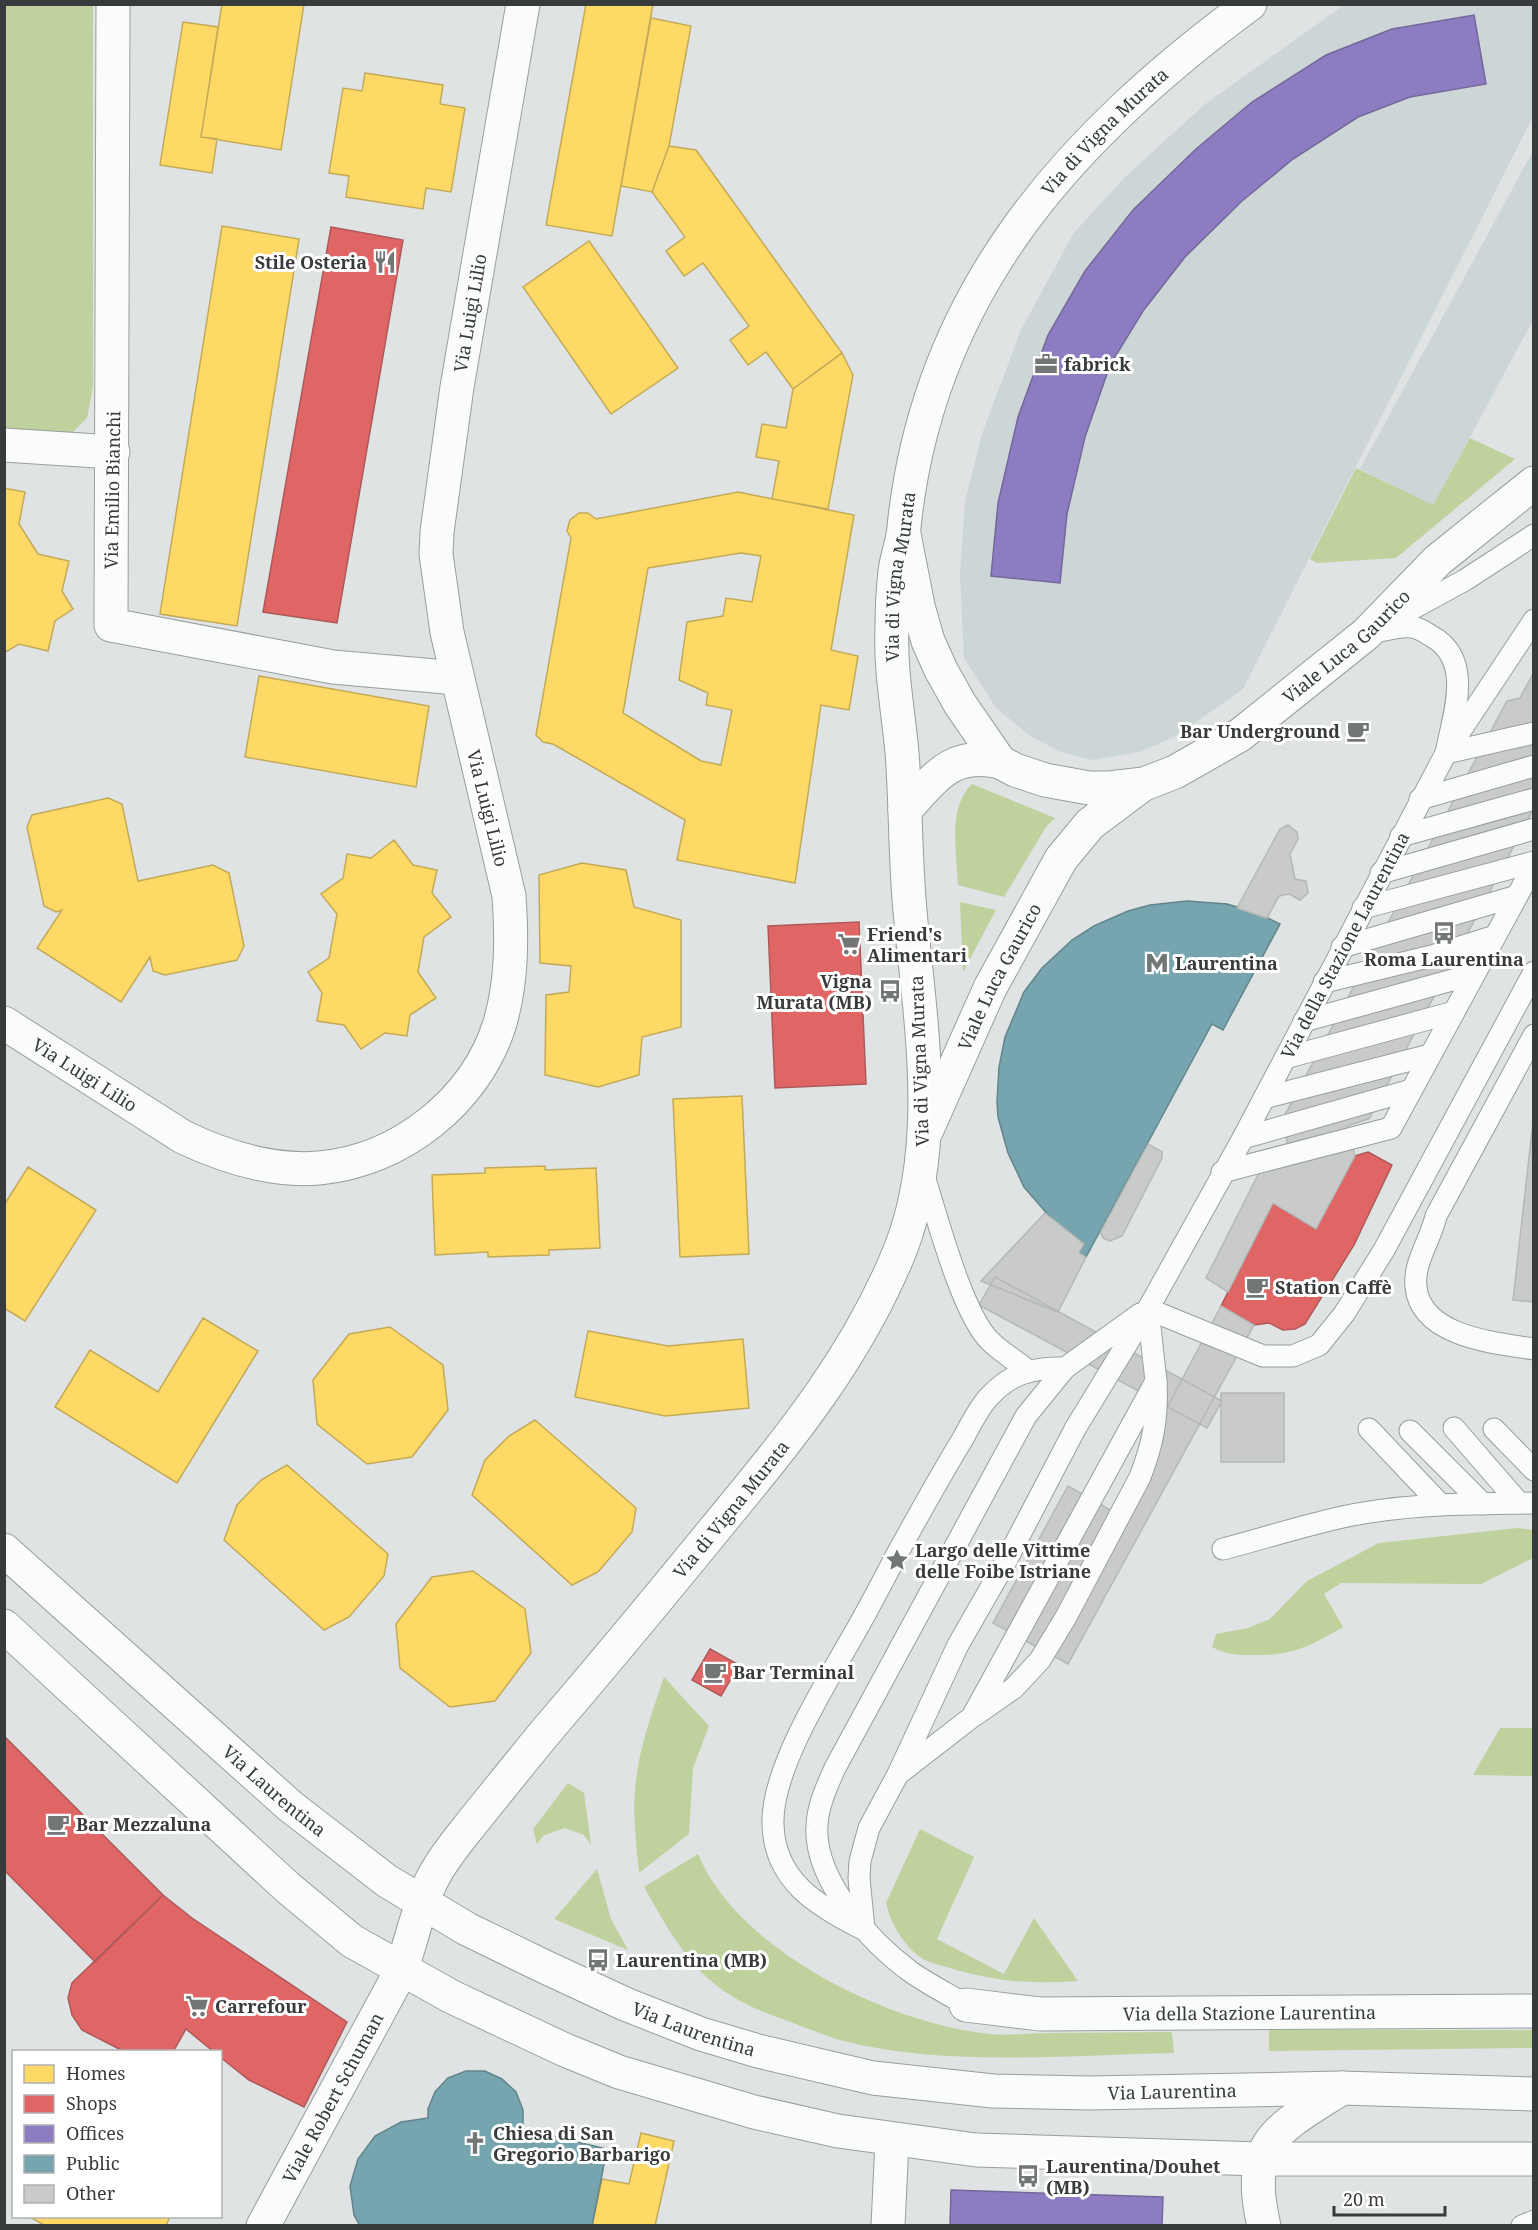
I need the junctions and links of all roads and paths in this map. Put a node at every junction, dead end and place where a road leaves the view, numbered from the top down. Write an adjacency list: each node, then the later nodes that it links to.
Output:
1 (113, 4): 5 (main road, Via Emilio Bianchi)
2 (523, 4): 11 (main road, Via Luigi Lilio)
3 (1250, 4): 7 (main road, Via di Vigna Murata)
4 (4, 445): 5 (main road)
5 (113, 452): 11 (main road, Via Emilio Bianchi)
6 (1533, 483): 10 (main road, Viale Luca Gaurico)
7 (904, 534): 14 (main road); 19 (main road, Via di Vigna Murata)
8 (1533, 535): 10 (lane)
9 (1533, 620): 13 (lane)
10 (1366, 634): 13 (lane, Via della Stazione Laurentina); 16 (main road, Viale Luca Gaurico)
11 (457, 678): 33 (main road, Via Luigi Lilio)
12 (1533, 733): 13 (lane)
13 (1446, 753): 17 (lane, Via della Stazione Laurentina)
14 (1000, 762): 16 (main road, Viale Luca Gaurico); 19 (main road, Viale Luca Gaurico)
15 (1533, 766): 17 (lane)
16 (1143, 784): 39 (main road, Viale Luca Gaurico)
17 (1420, 799): 21 (lane, Via della Stazione Laurentina)
18 (1533, 799): 21 (lane)
19 (905, 810): 39 (main road, Via di Vigna Murata)
20 (1533, 829): 23 (lane)
21 (1401, 836): 23 (lane, Via della Stazione Laurentina)
22 (1533, 863): 24 (lane); 25 (lane)
23 (1381, 873): 25 (lane, Via della Stazione Laurentina)
24 (1517, 896): 26 (lane); 27 (lane)
25 (1363, 908): 27 (lane, Via della Stazione Laurentina)
26 (1495, 936): 29 (lane); 30 (lane)
27 (1342, 948): 30 (lane, Via della Stazione Laurentina)
28 (1533, 972): 43 (lane)
29 (1474, 974): 31 (lane); 32 (lane)
30 (1324, 982): 32 (lane, Via della Stazione Laurentina)
31 (1454, 1012): 35 (lane); 36 (lane)
32 (1304, 1021): 36 (lane, Via della Stazione Laurentina)
33 (4, 1023)
34 (1533, 1035): 44 (lane)
35 (1430, 1055): 37 (lane); 38 (lane)
36 (1285, 1058): 38 (lane, Via della Stazione Laurentina)
37 (1411, 1090): 40 (lane); 42 (lane)
38 (1264, 1098): 40 (lane, Via della Stazione Laurentina)
39 (925, 1134): 41 (main road, Via di Vigna Murata)
40 (1243, 1138): 42 (lane, Via della Stazione Laurentina)
41 (922, 1169): 46 (lane); 61 (main road, Via di Vigna Murata)
42 (1222, 1172): 43 (lane, Via della Stazione Laurentina)
43 (1148, 1309): 45 (lane); 47 (lane); 60 (lane)
44 (1533, 1349)
45 (1065, 1368): 46 (lane); 62 (lane)
46 (1027, 1370): 62 (lane)
47 (1155, 1381): 59 (lane); 59 (lane)
48 (1454, 1428): 53 (lane)
49 (1369, 1429): 54 (lane)
50 (1494, 1429): 52 (lane)
51 (1410, 1431): 55 (lane)
52 (1533, 1470)
53 (1526, 1503): 55 (lane)
54 (1440, 1504): 55 (lane); 56 (lane)
55 (1483, 1504)
56 (1223, 1549)
57 (4, 1550): 61 (main road, Via Laurentina)
58 (4, 1626): 63 (main road)
59 (972, 1717): 60 (lane)
60 (898, 1774): 62 (lane)
61 (423, 1903): 63 (main road, Via di Vigna Murata); 66 (main road, Via Laurentina)
62 (864, 1929): 64 (lane)
63 (401, 1971): 68 (main road); 72 (main road, Viale Robert Schuman)
64 (966, 2005): 65 (main road, Via della Stazione Laurentina)
65 (1533, 2011)
66 (1342, 2088): 67 (main road, Via Laurentina); 69 (main road)
67 (1533, 2094)
68 (892, 2141): 69 (main road); 73 (main road)
69 (1260, 2159): 70 (main road); 74 (main road)
70 (1533, 2159)
71 (1533, 2221): 75 (lane)
72 (263, 2226)
73 (888, 2226)
74 (1264, 2226)
75 (1522, 2226)

